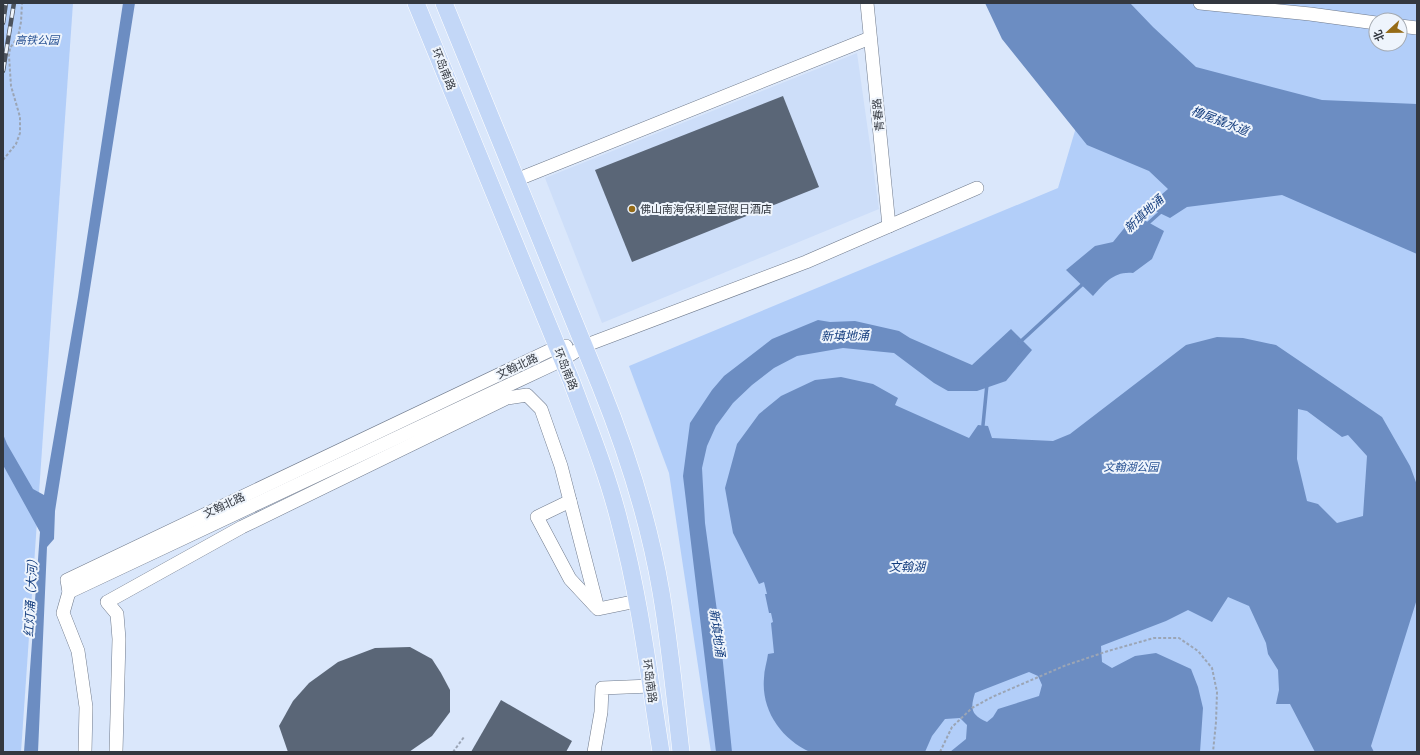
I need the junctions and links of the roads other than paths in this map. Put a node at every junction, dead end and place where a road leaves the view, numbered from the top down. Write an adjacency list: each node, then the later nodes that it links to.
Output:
1 (416, 3): 11 (main road, 环岛南路)
2 (444, 3): 7 (main road, 环岛南路)
3 (867, 3): 6 (street, 青春路)
4 (1200, 3): 5 (street)
5 (1368, 22)
6 (870, 38): 7 (street); 9 (street, 青春路)
7 (516, 180): 10 (main road, 环岛南路)
8 (977, 188): 9 (street, 文翰北路)
9 (889, 226): 10 (street, 文翰北路)
10 (584, 346): 11 (street, 文翰北路); 20 (main road, 环岛南路)
11 (560, 354): 13 (main road, 环岛南路); 16 (street, 文翰北路)
12 (570, 501): 14 (street); 14 (street); 17 (street)
13 (637, 601): 14 (street); 15 (main road, 环岛南路)
14 (598, 609)
15 (651, 686): 18 (street); 19 (main road, 环岛南路)
16 (85, 752)
17 (116, 752)
18 (594, 752)
19 (661, 752)
20 (682, 752)

